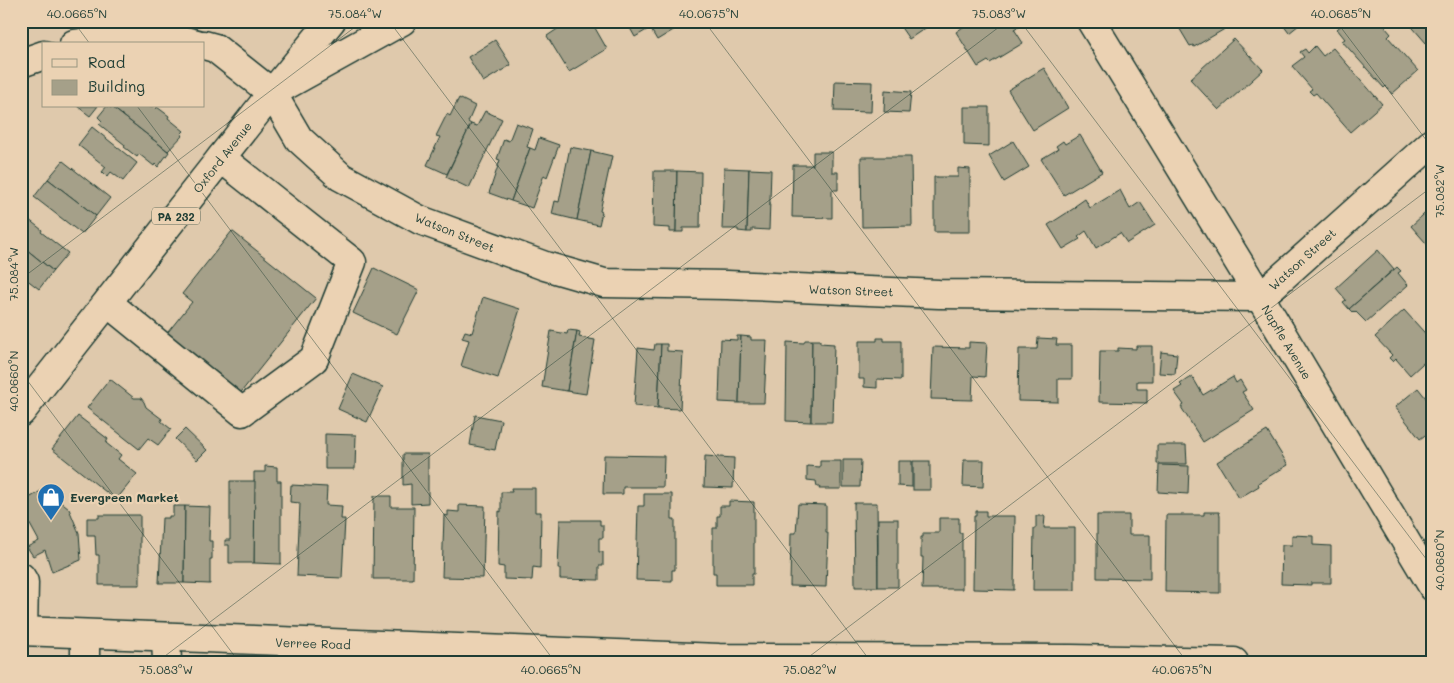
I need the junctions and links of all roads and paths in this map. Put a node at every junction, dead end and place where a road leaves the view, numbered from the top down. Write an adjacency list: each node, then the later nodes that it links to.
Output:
1 (331, 21): 9 (street, Oxford Avenue / PA 232)
2 (402, 21): 9 (street)
3 (1090, 21): 12 (street, Napfle Avenue)
4 (87, 42): 5 (street)
5 (189, 42)
6 (205, 45): 9 (street)
7 (42, 56): 8 (street)
8 (21, 63)
9 (272, 93): 11 (street, Oxford Avenue / PA 232); 12 (street, Watson Street)
10 (1433, 142): 12 (street, Watson Street)
11 (222, 158): 13 (street, Oxford Avenue / PA 232); 13 (street)
12 (1260, 297): 16 (street, Napfle Avenue)
13 (108, 303): 14 (street, Oxford Avenue / PA 232)
14 (21, 412)
15 (21, 577): 17 (street)
16 (1433, 587)
17 (22, 631): 18 (street, Verree Road)
18 (85, 634): 19 (street, Verree Road); 23 (street)
19 (167, 649): 20 (street, Verree Road)
20 (379, 653): 21 (street, Verree Road)
21 (719, 660): 22 (street, Verree Road)
22 (1072, 660): 24 (street, Verree Road)
23 (85, 662)
24 (1234, 662)

